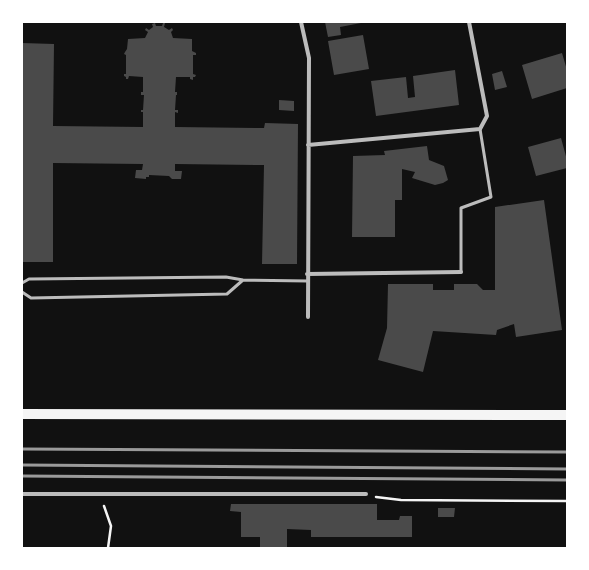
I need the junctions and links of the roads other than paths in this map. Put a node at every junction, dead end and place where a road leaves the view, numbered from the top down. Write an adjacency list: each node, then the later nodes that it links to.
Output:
1 (302, 22): 4 (street)
2 (469, 22): 3 (street)
3 (480, 129): 4 (street); 5 (lane)
4 (308, 145): 6 (street)
5 (461, 272): 6 (street)
6 (307, 274): 8 (street)
7 (243, 280): 8 (lane); 9 (lane); 10 (lane)
8 (308, 281): 11 (street)
9 (22, 283)
10 (22, 292)
11 (308, 317)
12 (22, 414): 13 (main road)
13 (567, 415)
14 (22, 494): 15 (street)
15 (366, 494)

